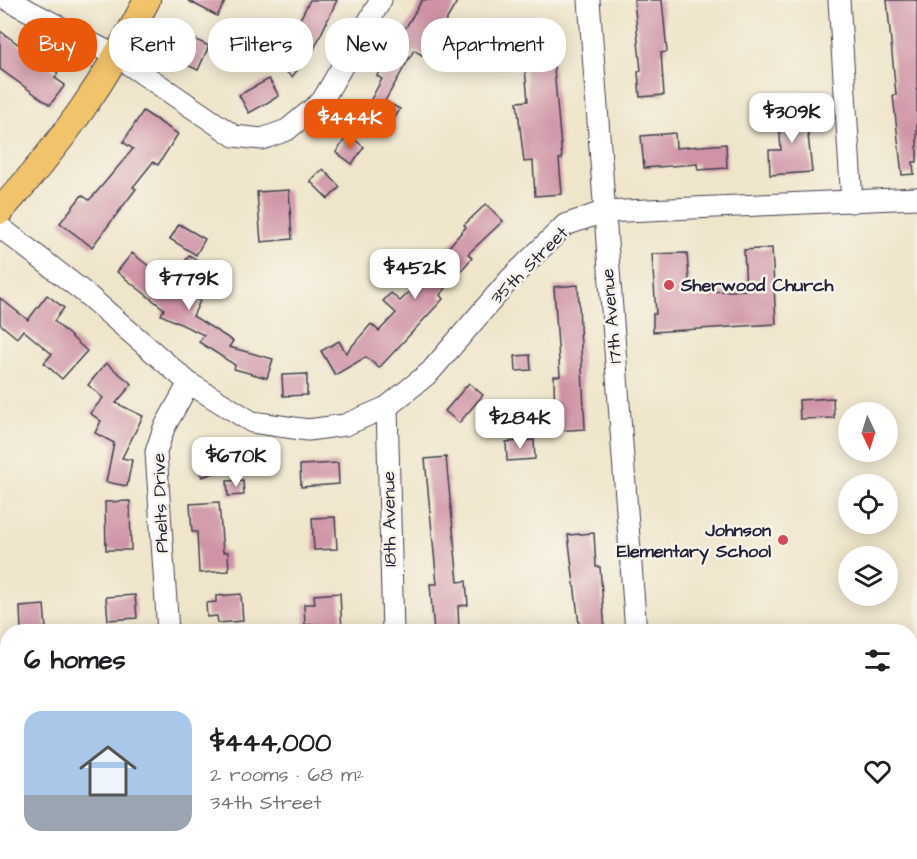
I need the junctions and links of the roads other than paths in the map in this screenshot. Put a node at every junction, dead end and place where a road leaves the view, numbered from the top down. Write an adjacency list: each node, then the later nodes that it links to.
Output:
1 (8, 0): 7 (street)
2 (147, 0): 6 (main road)
3 (381, 0): 9 (street)
4 (589, 0): 13 (street, 17th Avenue)
5 (839, 0): 11 (street)
6 (138, 18)
7 (109, 52)
8 (109, 71): 12 (main road)
9 (140, 72)
10 (917, 198): 11 (street, 35th Street)
11 (852, 202): 13 (street, 35th Street)
12 (0, 211)
13 (603, 212): 16 (street, 35th Street); 19 (street, 17th Avenue)
14 (0, 227): 15 (street, 35th Street)
15 (189, 383): 16 (street, 35th Street); 17 (street, Phelts Drive)
16 (387, 407): 18 (street, 18th Avenue)
17 (167, 624)
18 (393, 624)
19 (635, 624)

